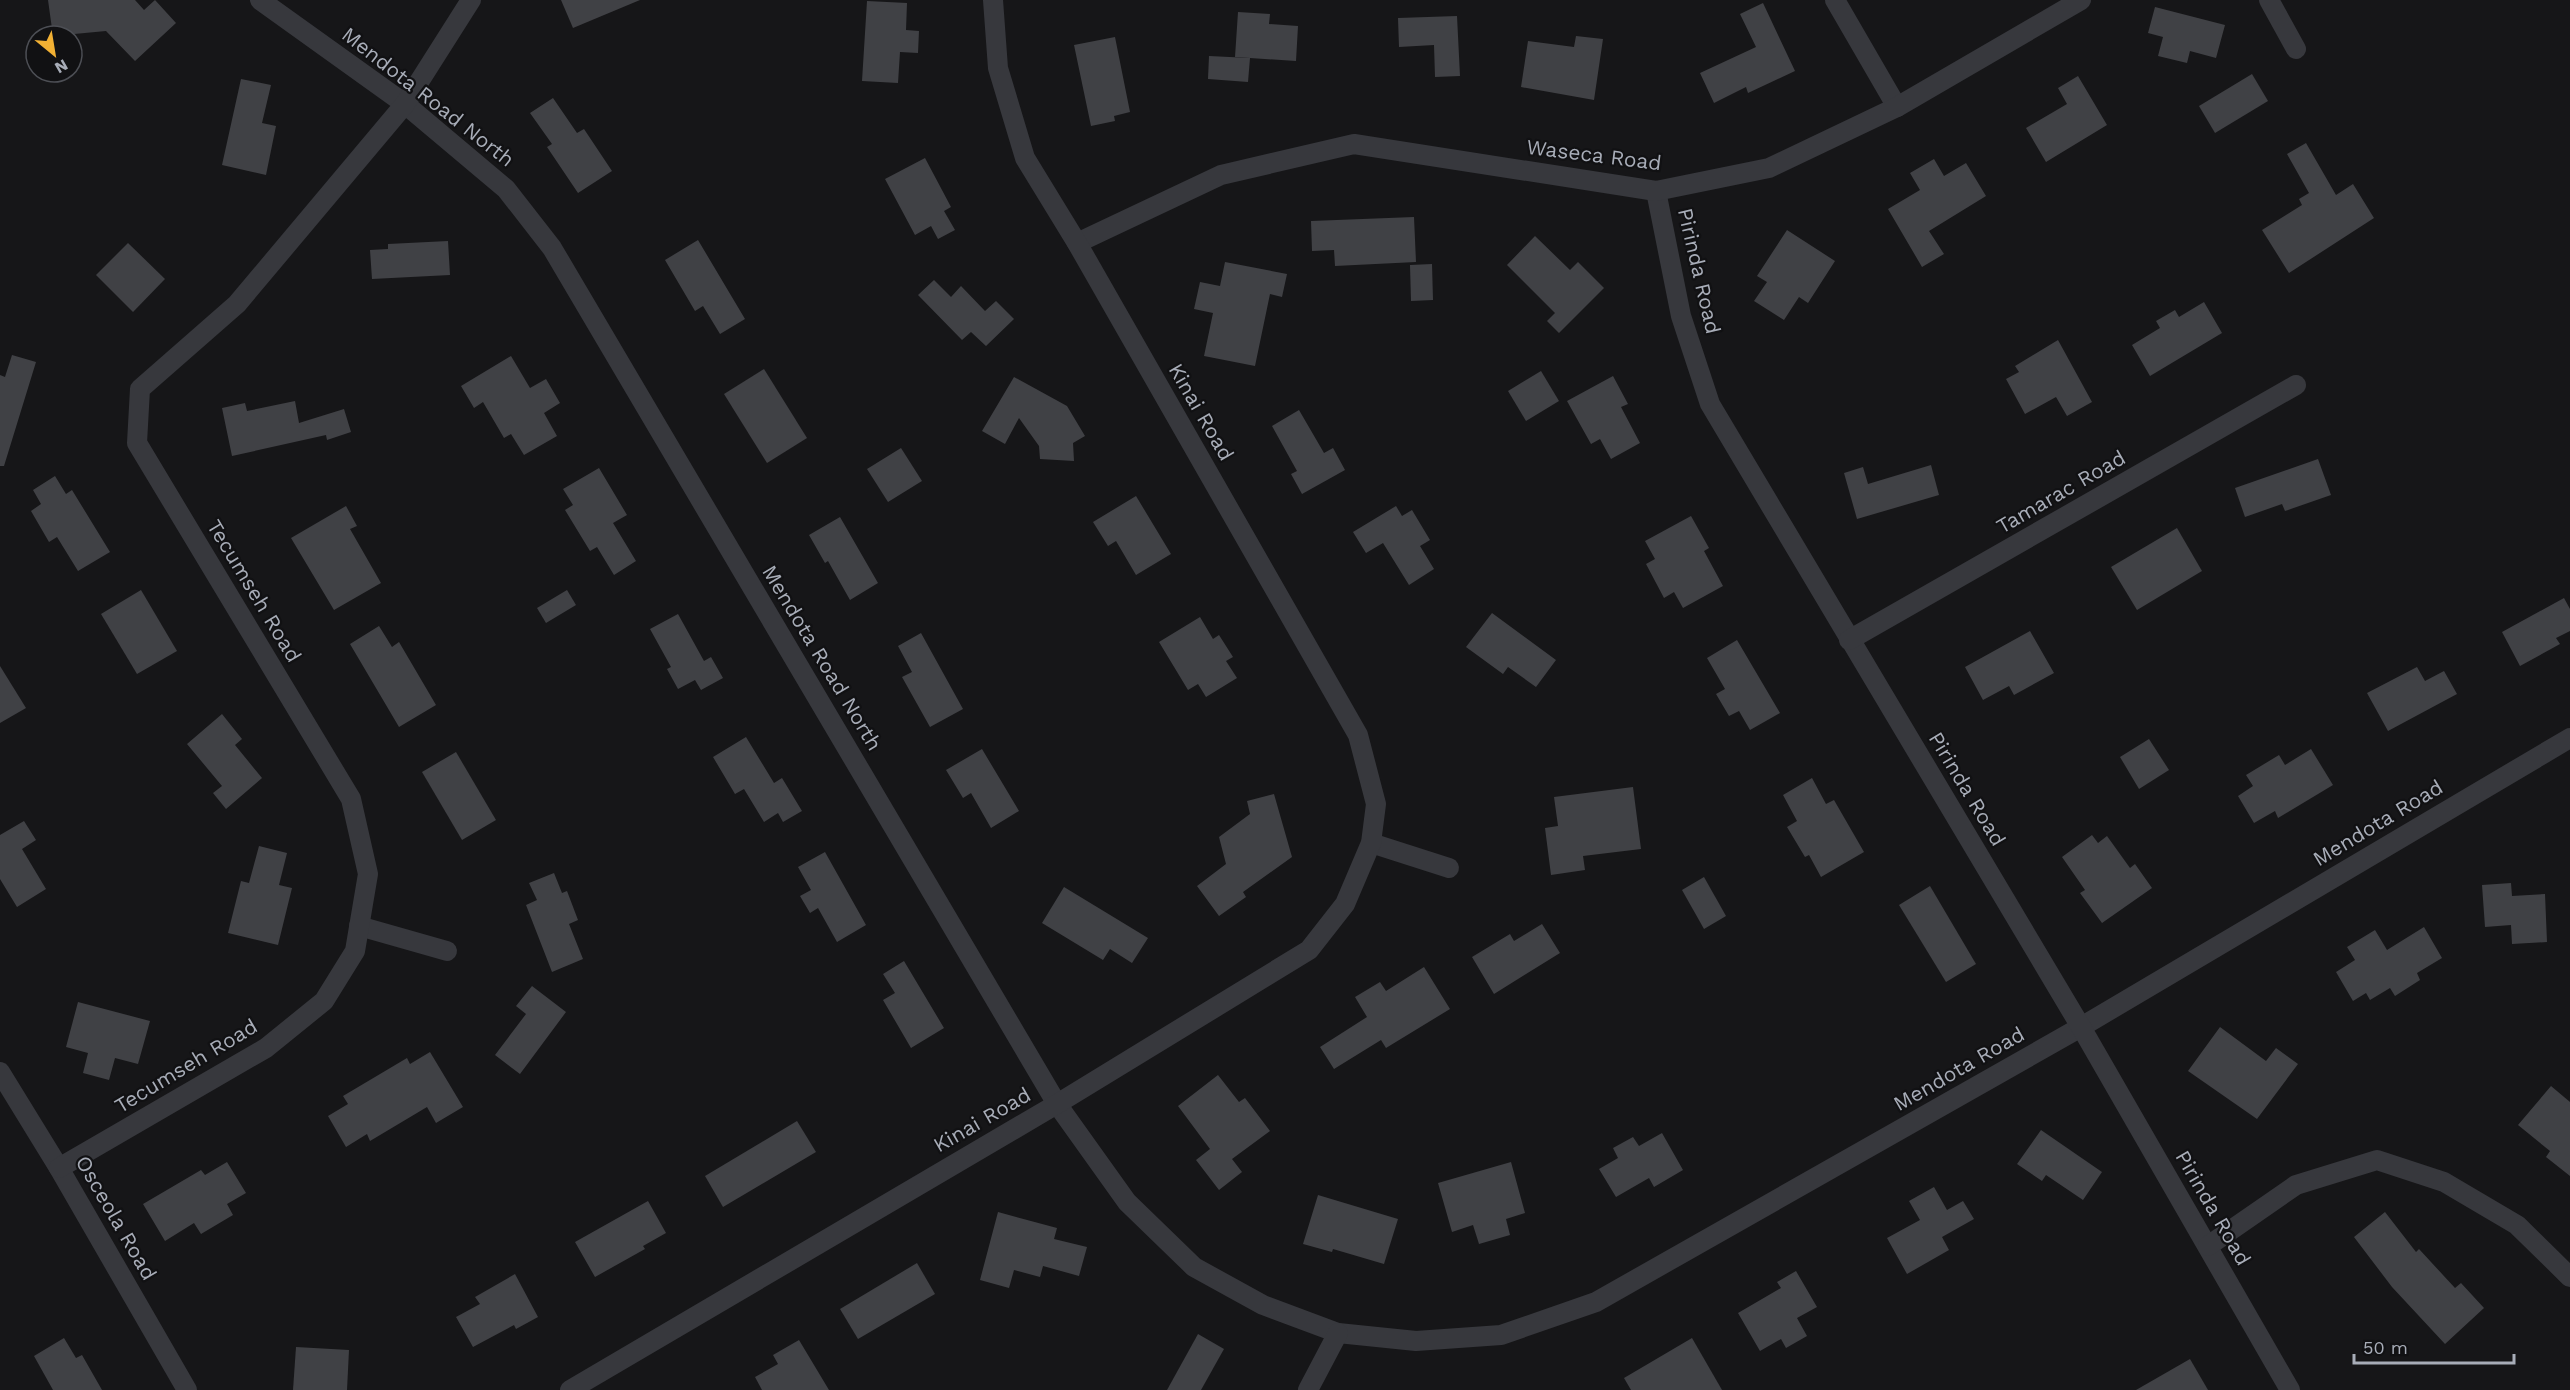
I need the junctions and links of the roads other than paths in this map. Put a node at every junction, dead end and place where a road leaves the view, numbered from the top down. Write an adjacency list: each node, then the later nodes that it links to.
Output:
1 (260, 0): 8 (street, Mendota Road North)
2 (471, 0): 8 (street, Tecumseh Road)
3 (993, 0): 11 (street, Kinai Road)
4 (1835, 0): 9 (street)
5 (2081, 0): 9 (street, Waseca Road)
6 (2269, 0): 7 (street)
7 (2296, 49)
8 (405, 104): 17 (street, Tecumseh Road); 21 (street, Mendota Road North)
9 (1897, 107): 10 (street, Waseca Road)
10 (1656, 191): 11 (street, Waseca Road); 13 (street, Pirinda Road)
11 (1077, 243): 15 (street, Kinai Road)
12 (2296, 385): 13 (street, Tamarac Road)
13 (1849, 640): 19 (street, Pirinda Road)
14 (2570, 738): 19 (street, Mendota Road)
15 (1371, 843): 16 (street); 21 (street, Kinai Road)
16 (1449, 868)
17 (359, 926): 18 (street); 22 (street, Tecumseh Road)
18 (447, 951)
19 (2081, 1027): 23 (street, Pirinda Road); 25 (street, Mendota Road)
20 (0, 1072): 22 (street, Osceola Road)
21 (1057, 1104): 25 (street, Mendota Road North); 27 (street, Kinai Road)
22 (59, 1168): 26 (street, Osceola Road)
23 (2208, 1246): 24 (street); 29 (street, Pirinda Road)
24 (2570, 1277)
25 (1338, 1333): 28 (street)
26 (188, 1390)
27 (570, 1390)
28 (1308, 1390)
29 (2290, 1390)

